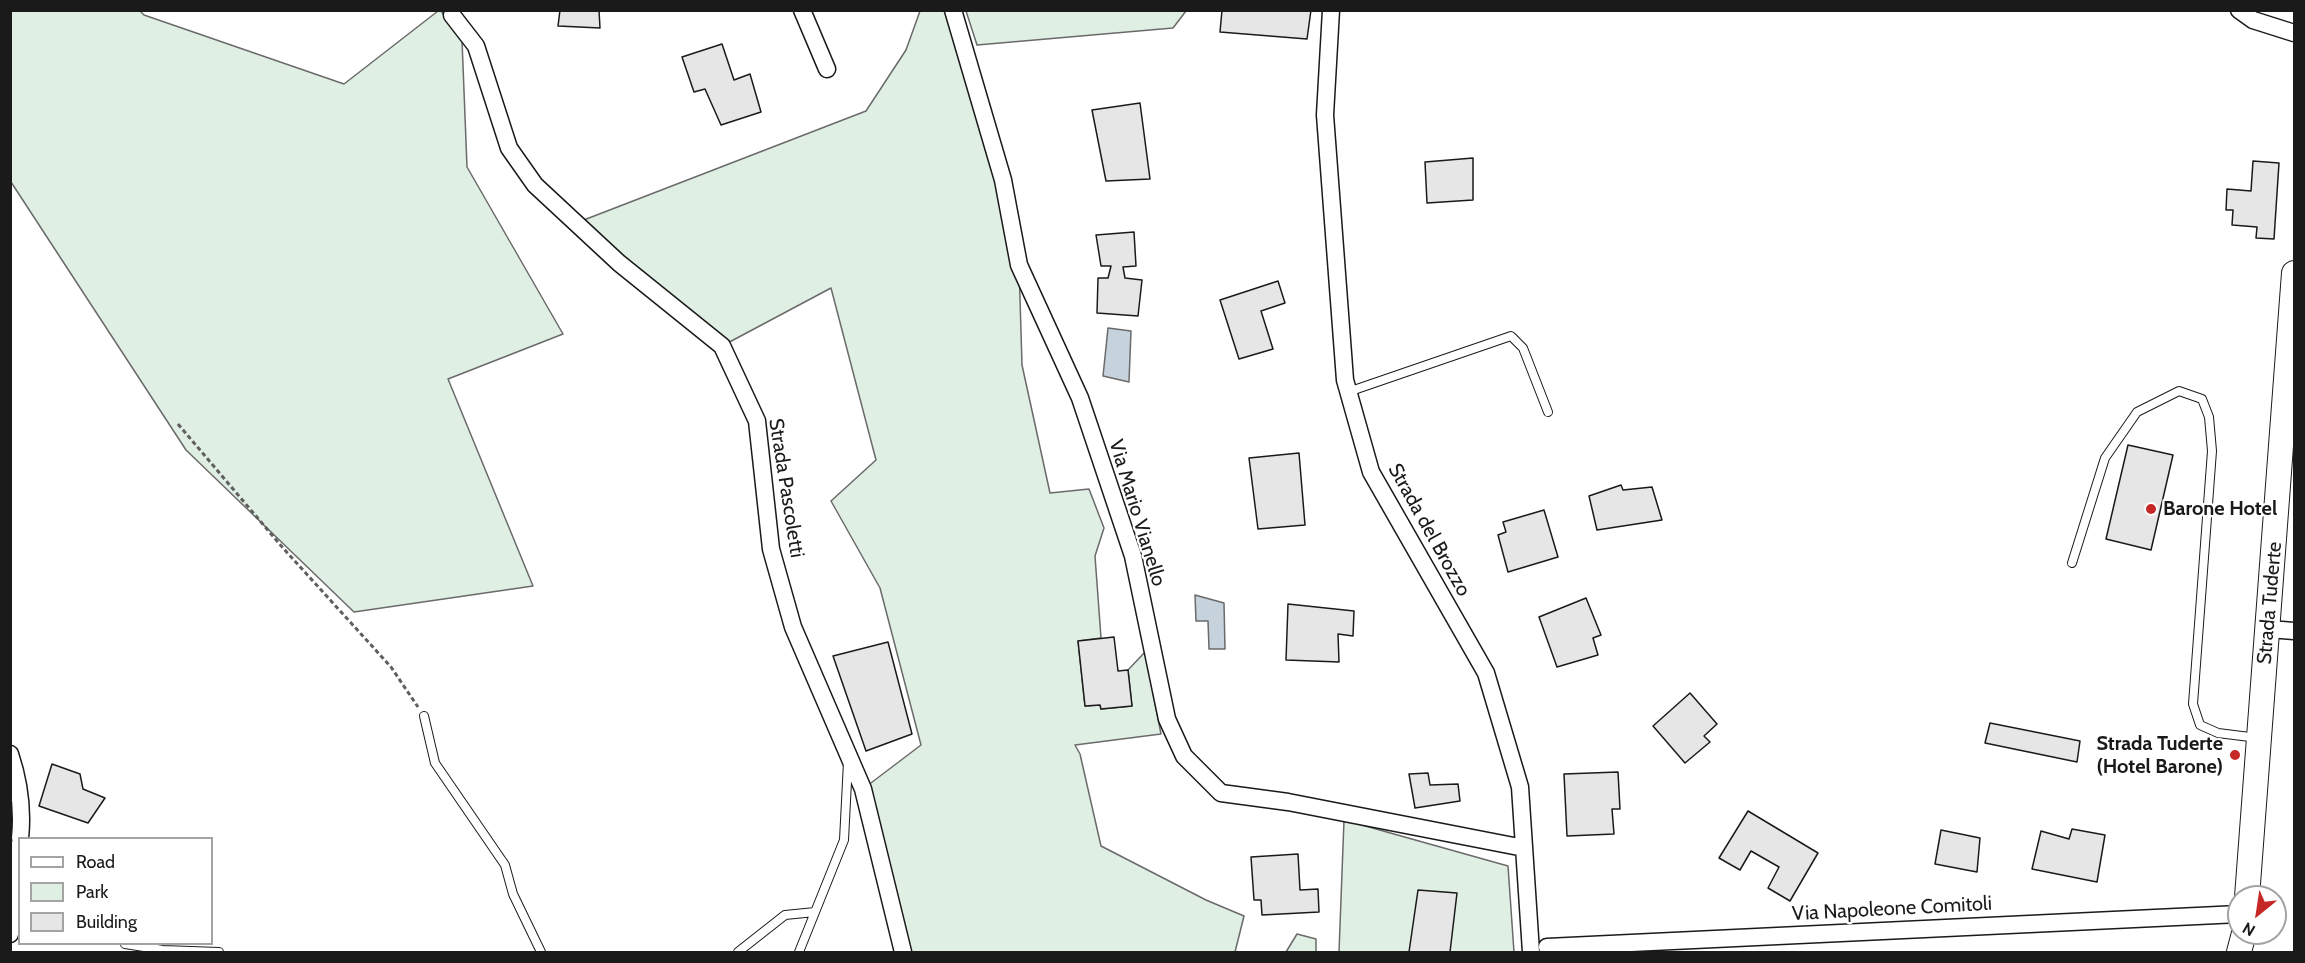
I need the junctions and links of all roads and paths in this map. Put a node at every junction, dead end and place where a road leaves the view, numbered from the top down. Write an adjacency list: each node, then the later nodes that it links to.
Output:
1 (802, 10): 7 (street)
2 (953, 10): 21 (street, Via Mario Vianello)
3 (1331, 10): 9 (street, Strada del Brozzo)
4 (2239, 10): 6 (street)
5 (450, 13): 18 (street, Strada Pascoletti)
6 (2295, 33)
7 (827, 69)
8 (2295, 273): 13 (main road, Strada Tuderte)
9 (1348, 392): 10 (lane); 21 (street, Strada del Brozzo)
10 (1548, 412)
11 (178, 424): 15 (path)
12 (2072, 563): 16 (lane)
13 (2269, 629): 14 (street); 16 (main road, Strada Tuderte)
14 (2295, 631)
15 (423, 716): 30 (lane)
16 (2259, 738): 23 (main road, Strada Tuderte)
17 (10, 754): 19 (street)
18 (849, 755): 24 (lane); 33 (street, Strada Pascoletti)
19 (16, 807): 20 (street)
20 (20, 837)
21 (1524, 848): 34 (street, Strada del Brozzo)
22 (18, 862): 26 (street)
23 (2248, 885)
24 (815, 912): 31 (lane); 32 (lane)
25 (2227, 915): 28 (street, Via Napoleone Comitoli)
26 (10, 936)
27 (131, 945): 29 (lane)
28 (1547, 946)
29 (219, 952)
30 (541, 952)
31 (738, 952)
32 (799, 952)
33 (903, 952)
34 (1531, 952)

